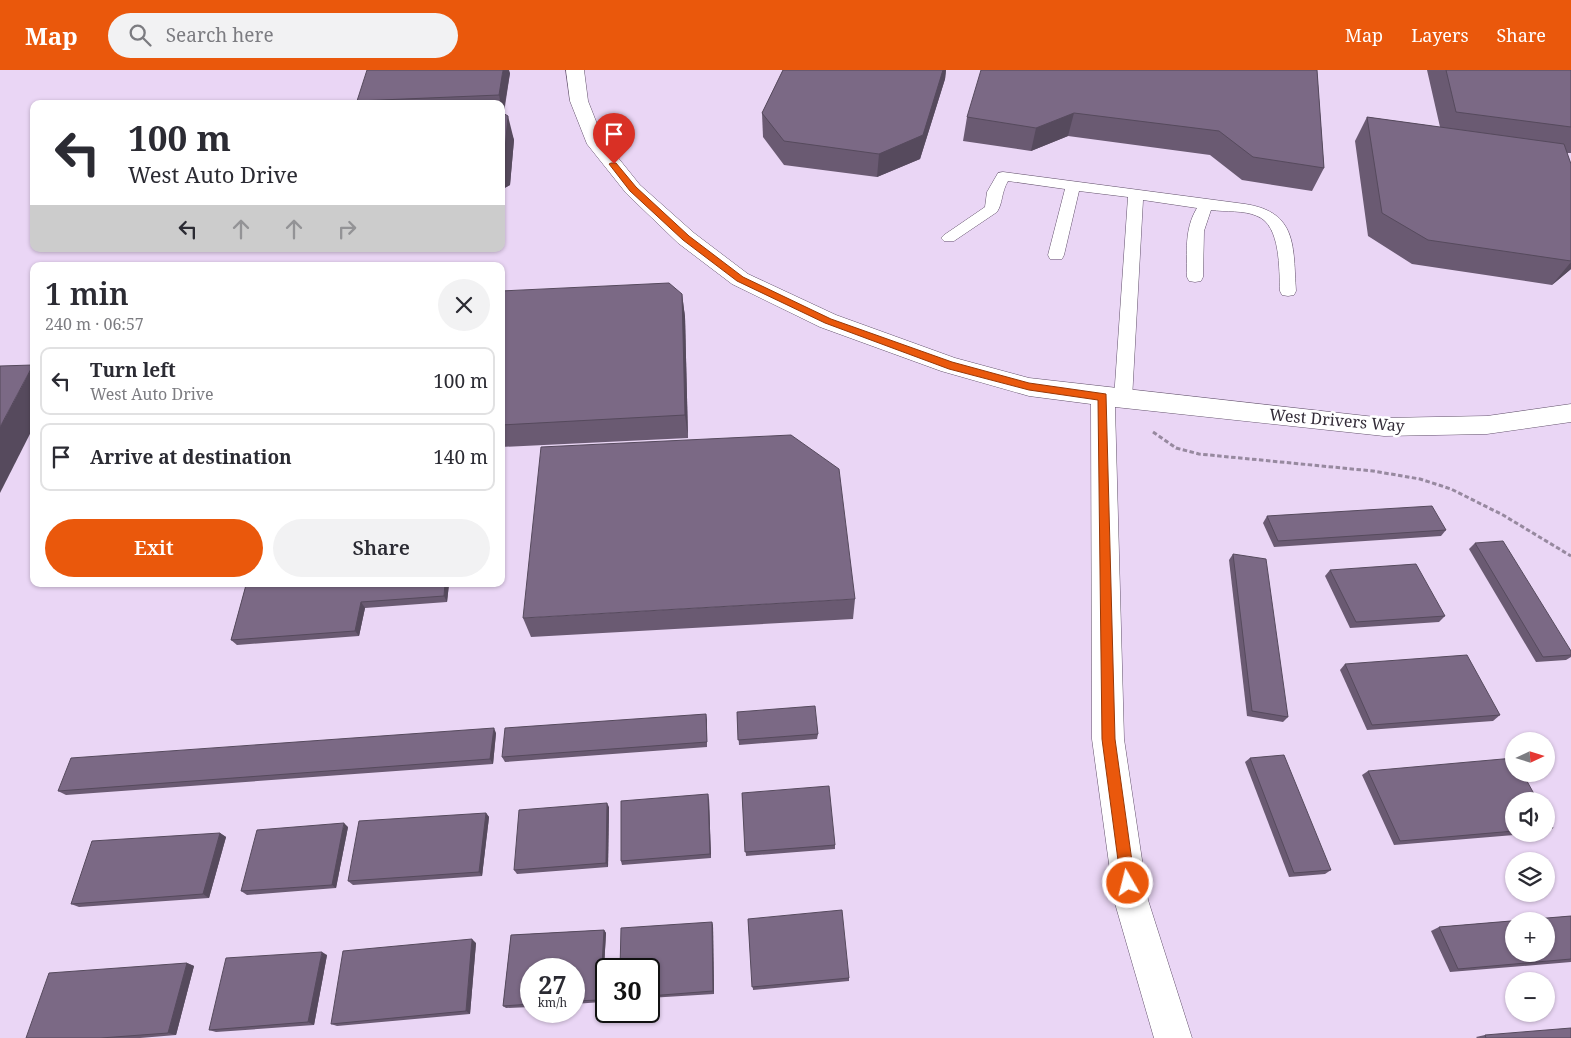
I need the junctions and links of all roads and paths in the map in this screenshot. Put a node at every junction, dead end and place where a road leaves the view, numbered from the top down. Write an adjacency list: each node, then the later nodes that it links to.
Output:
1 (575, 70): 9 (street, West Drivers Way)
2 (1073, 186): 3 (lane); 5 (lane); 6 (lane)
3 (1136, 194): 4 (lane); 9 (lane)
4 (1206, 205): 7 (lane); 8 (lane)
5 (949, 238)
6 (1056, 255)
7 (1196, 277)
8 (1288, 291)
9 (1113, 398): 10 (street, West Drivers Way); 13 (street)
10 (1571, 413)
11 (1159, 436): 12 (path)
12 (1571, 556)
13 (1173, 1038)

